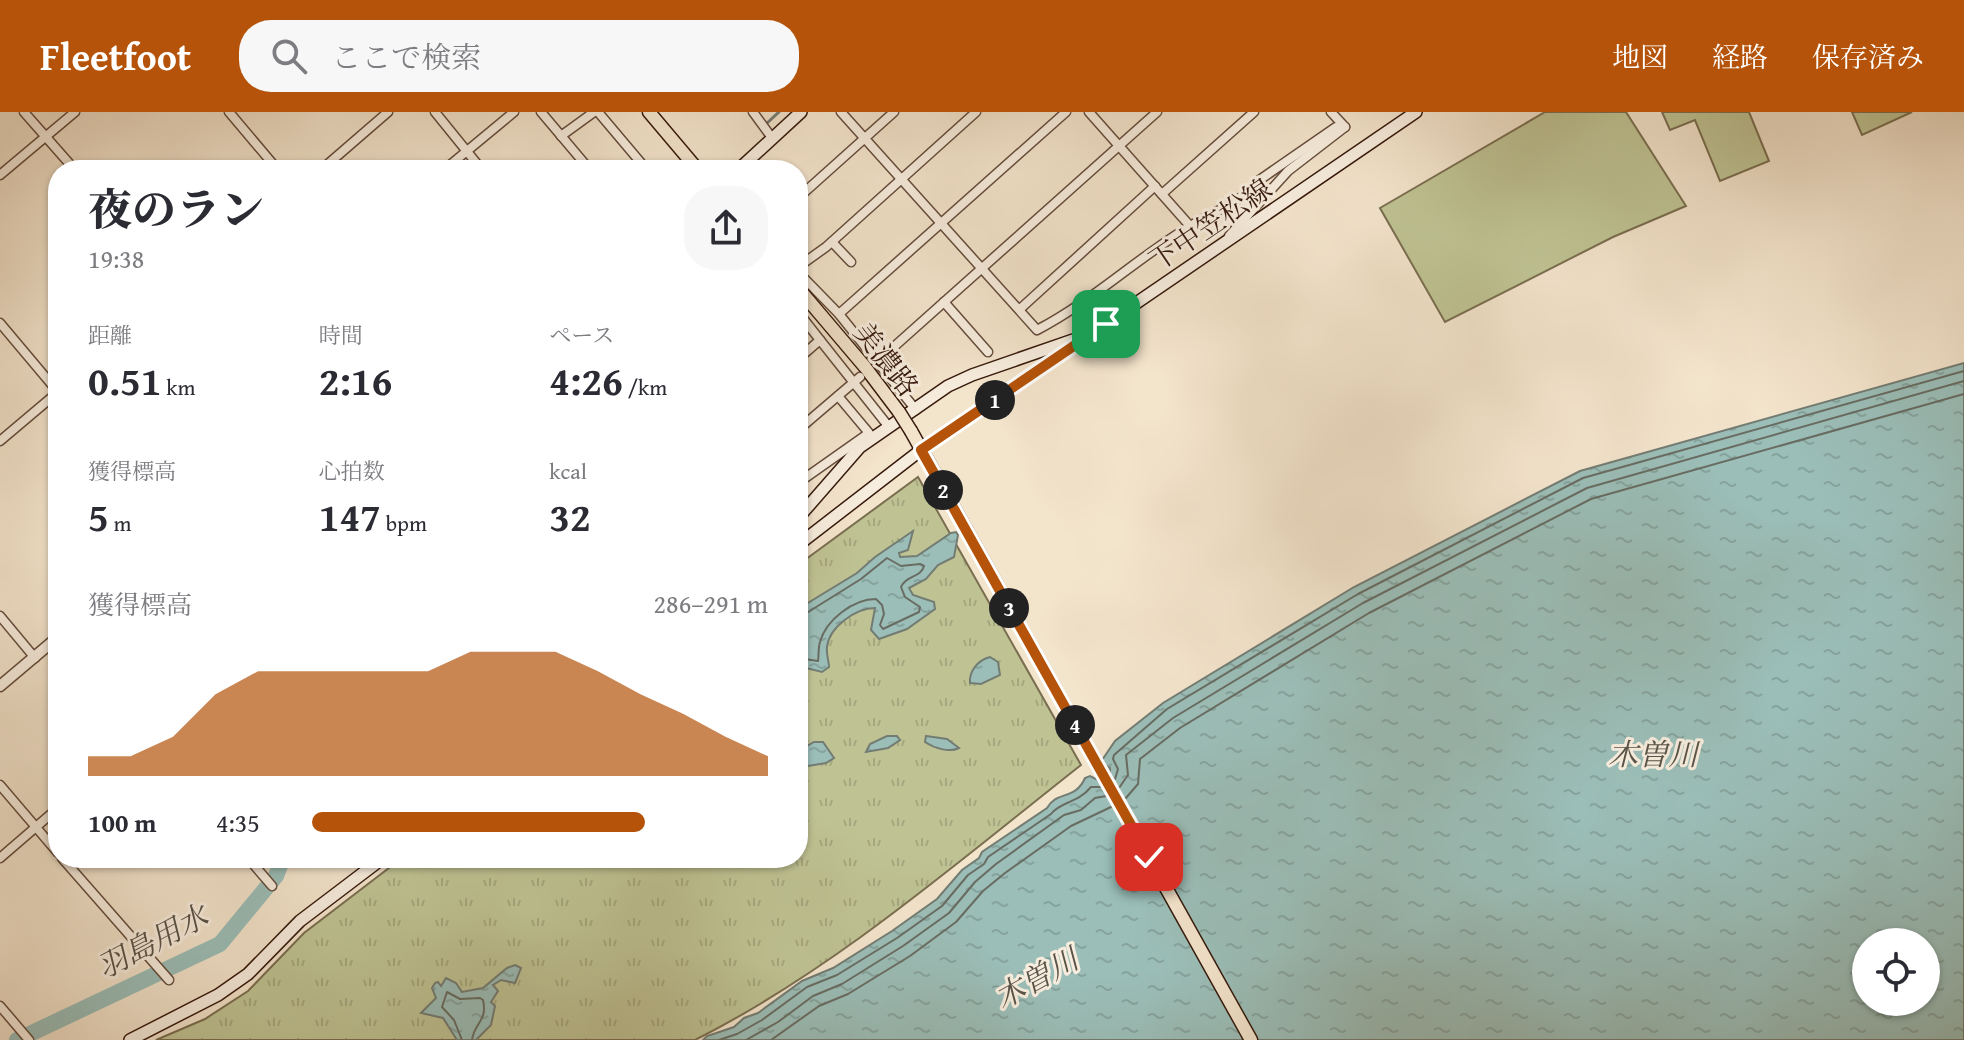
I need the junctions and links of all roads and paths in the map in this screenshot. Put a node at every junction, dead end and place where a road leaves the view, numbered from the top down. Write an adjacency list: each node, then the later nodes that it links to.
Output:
1 (24, 112): 23 (street)
2 (75, 112): 23 (street)
3 (229, 112): 29 (street)
4 (388, 112): 30 (street)
5 (435, 112): 27 (street)
6 (514, 112): 27 (street)
7 (541, 112): 22 (street)
8 (596, 112): 22 (street); 34 (street)
9 (649, 112): 35 (main road)
10 (753, 112): 24 (street)
11 (801, 112): 24 (main road)
12 (841, 112): 25 (street)
13 (894, 112): 25 (street)
14 (976, 112): 38 (street)
15 (1066, 112): 42 (street)
16 (1089, 112): 26 (street)
17 (1157, 112): 26 (street)
18 (1254, 112): 41 (street)
19 (1331, 112): 21 (street)
20 (1416, 112): 45 (main road, 下中笠松線)
21 (1345, 127): 43 (street); 45 (street)
22 (561, 136): 33 (street)
23 (45, 137): 28 (street); 37 (street)
24 (772, 138): 36 (main road)
25 (865, 138): 38 (street); 40 (street)
26 (1119, 146): 39 (street); 48 (street)
27 (466, 151): 31 (street); 32 (street)
28 (66, 160)
29 (270, 160)
30 (333, 160)
31 (456, 160)
32 (474, 160)
33 (581, 160)
34 (638, 160)
35 (690, 160)
36 (749, 160)
37 (0, 175)
38 (902, 179): 42 (street); 44 (street)
39 (1155, 186): 41 (street); 52 (street)
40 (808, 189)
41 (1162, 194): 43 (street)
42 (942, 223): 48 (street); 53 (street)
43 (1190, 226): 52 (street)
44 (832, 242): 46 (street); 47 (street)
45 (1220, 248): 55 (main road, 下中笠松線)
46 (808, 261)
47 (851, 262)
48 (982, 267): 51 (street); 52 (street)
49 (808, 280): 53 (street)
50 (808, 300): 69 (main road, 美濃路, bridge)
51 (944, 302): 59 (street); 60 (street)
52 (1020, 309)
53 (839, 314): 60 (street)
54 (0, 323): 62 (street)
55 (1106, 324): 65 (main road); 69 (main road, 下中笠松線)
56 (808, 325): 57 (street)
57 (820, 340): 58 (street); 61 (street)
58 (808, 350)
59 (988, 352)
60 (878, 361): 65 (street)
61 (857, 379): 63 (street); 67 (street)
62 (48, 380)
63 (838, 396): 66 (street); 70 (street)
64 (48, 400): 68 (street)
65 (916, 410): 67 (main road)
66 (808, 422)
67 (889, 427): 71 (main road)
68 (0, 441)
69 (921, 450): 72 (main road, 下中笠松線); 90 (main road, 美濃路)
70 (808, 476)
71 (808, 507)
72 (808, 537)
73 (0, 616): 75 (street)
74 (48, 646): 75 (street)
75 (35, 658): 76 (street)
76 (0, 686)
77 (0, 785): 79 (street)
78 (48, 817): 79 (street)
79 (36, 827): 80 (street); 81 (street)
80 (48, 842)
81 (0, 858)
82 (70, 868): 86 (street)
83 (256, 868): 85 (street)
84 (370, 868): 89 (main road)
85 (272, 886)
86 (169, 980)
87 (0, 1006): 88 (street)
88 (29, 1040)
89 (130, 1040)
90 (1251, 1040)

